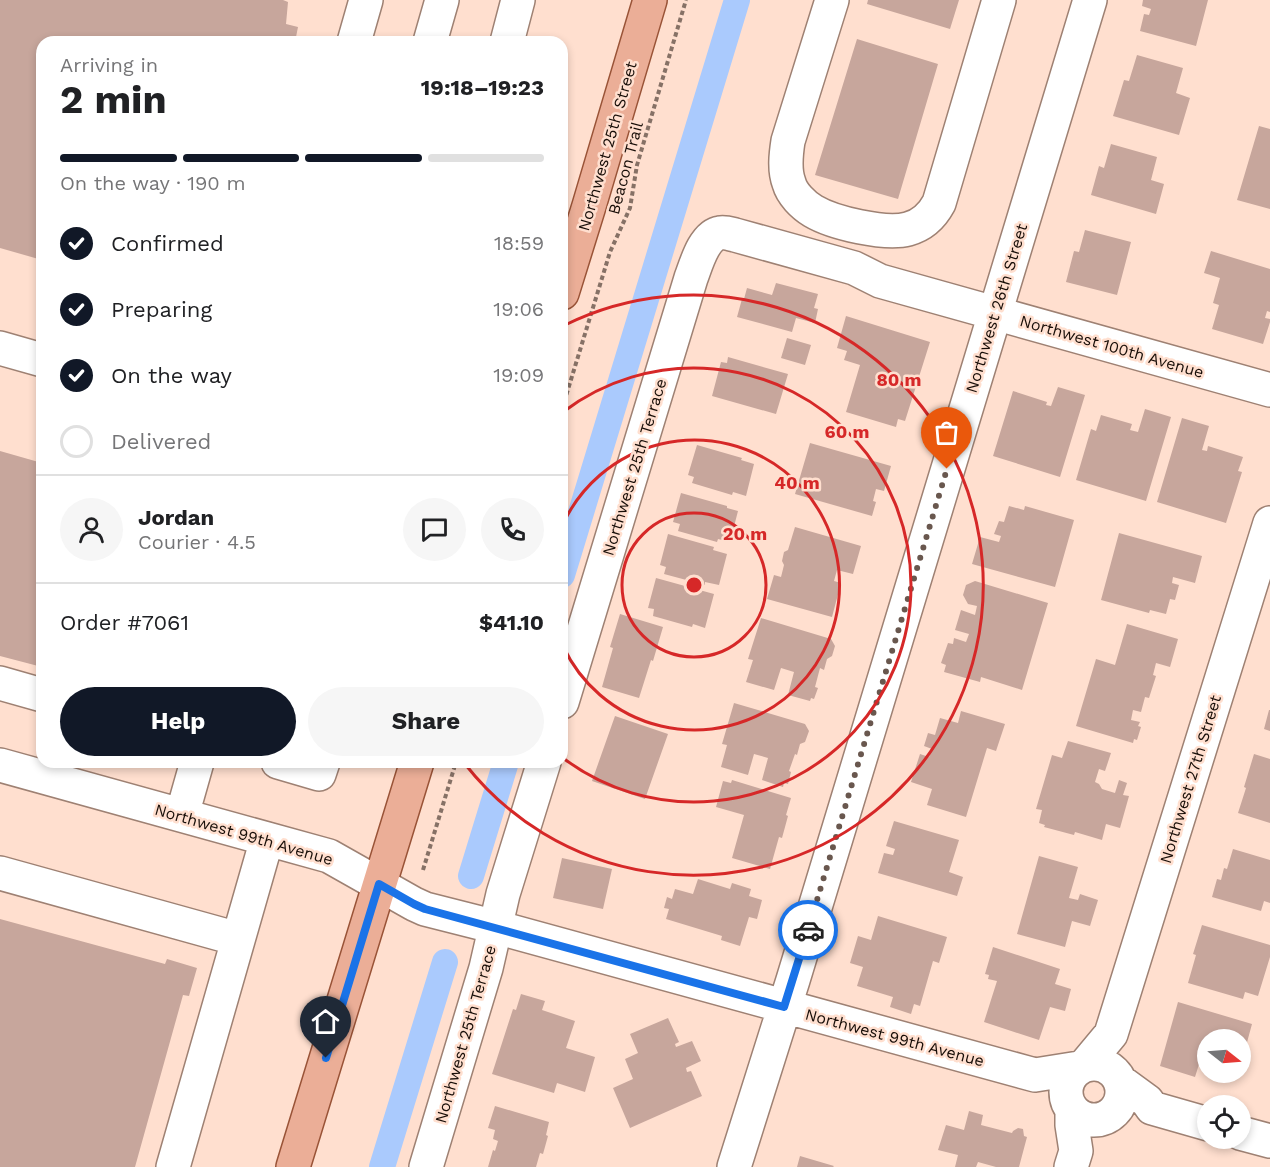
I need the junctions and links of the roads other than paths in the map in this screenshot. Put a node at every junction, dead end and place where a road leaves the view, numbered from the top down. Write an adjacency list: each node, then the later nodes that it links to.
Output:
1 (366, 0): 8 (street)
2 (442, 0): 9 (street)
3 (518, 0): 10 (street)
4 (650, 0): 12 (main road, Northwest 25th Street)
5 (832, 0): 6 (street)
6 (999, 0)
7 (1090, 0): 13 (street, Northwest 26th Street)
8 (356, 36)
9 (432, 36)
10 (509, 36)
11 (714, 235): 13 (street, Northwest 100th Avenue); 18 (street, Northwest 25th Terrace)
12 (568, 273)
13 (994, 313): 16 (street, Northwest 100th Avenue); 33 (street, Northwest 26th Street)
14 (0, 348): 15 (street)
15 (36, 358)
16 (1270, 390)
17 (1270, 523): 35 (street, Northwest 27th Street)
18 (568, 682)
19 (0, 683): 20 (street)
20 (36, 693)
21 (0, 765): 27 (street, Northwest 99th Avenue)
22 (195, 768): 27 (street)
23 (298, 768): 24 (street)
24 (321, 768)
25 (415, 768): 30 (main road)
26 (542, 768): 31 (street, Northwest 25th Terrace)
27 (182, 815): 28 (street, Northwest 99th Avenue)
28 (267, 839): 30 (street, Northwest 99th Avenue); 32 (street)
29 (0, 873): 32 (street)
30 (379, 884): 31 (street, Northwest 99th Avenue); 42 (main road)
31 (496, 927): 33 (street, Northwest 99th Avenue); 43 (street, Northwest 25th Terrace)
32 (238, 939): 41 (street)
33 (784, 1007): 34 (street, Northwest 99th Avenue); 44 (street, Northwest 26th Street)
34 (1035, 1075): 35 (street, Northwest 99th Avenue); 36 (street, Northwest 99th Avenue)
35 (1104, 1087): 36 (street); 36 (street); 37 (street, Northwest 99th Avenue); 40 (street)
36 (1070, 1106): 40 (street)
37 (1197, 1121)
38 (1251, 1136): 39 (street)
39 (1270, 1142)
40 (1074, 1159)
41 (173, 1167)
42 (293, 1167)
43 (426, 1167)
44 (734, 1167)

